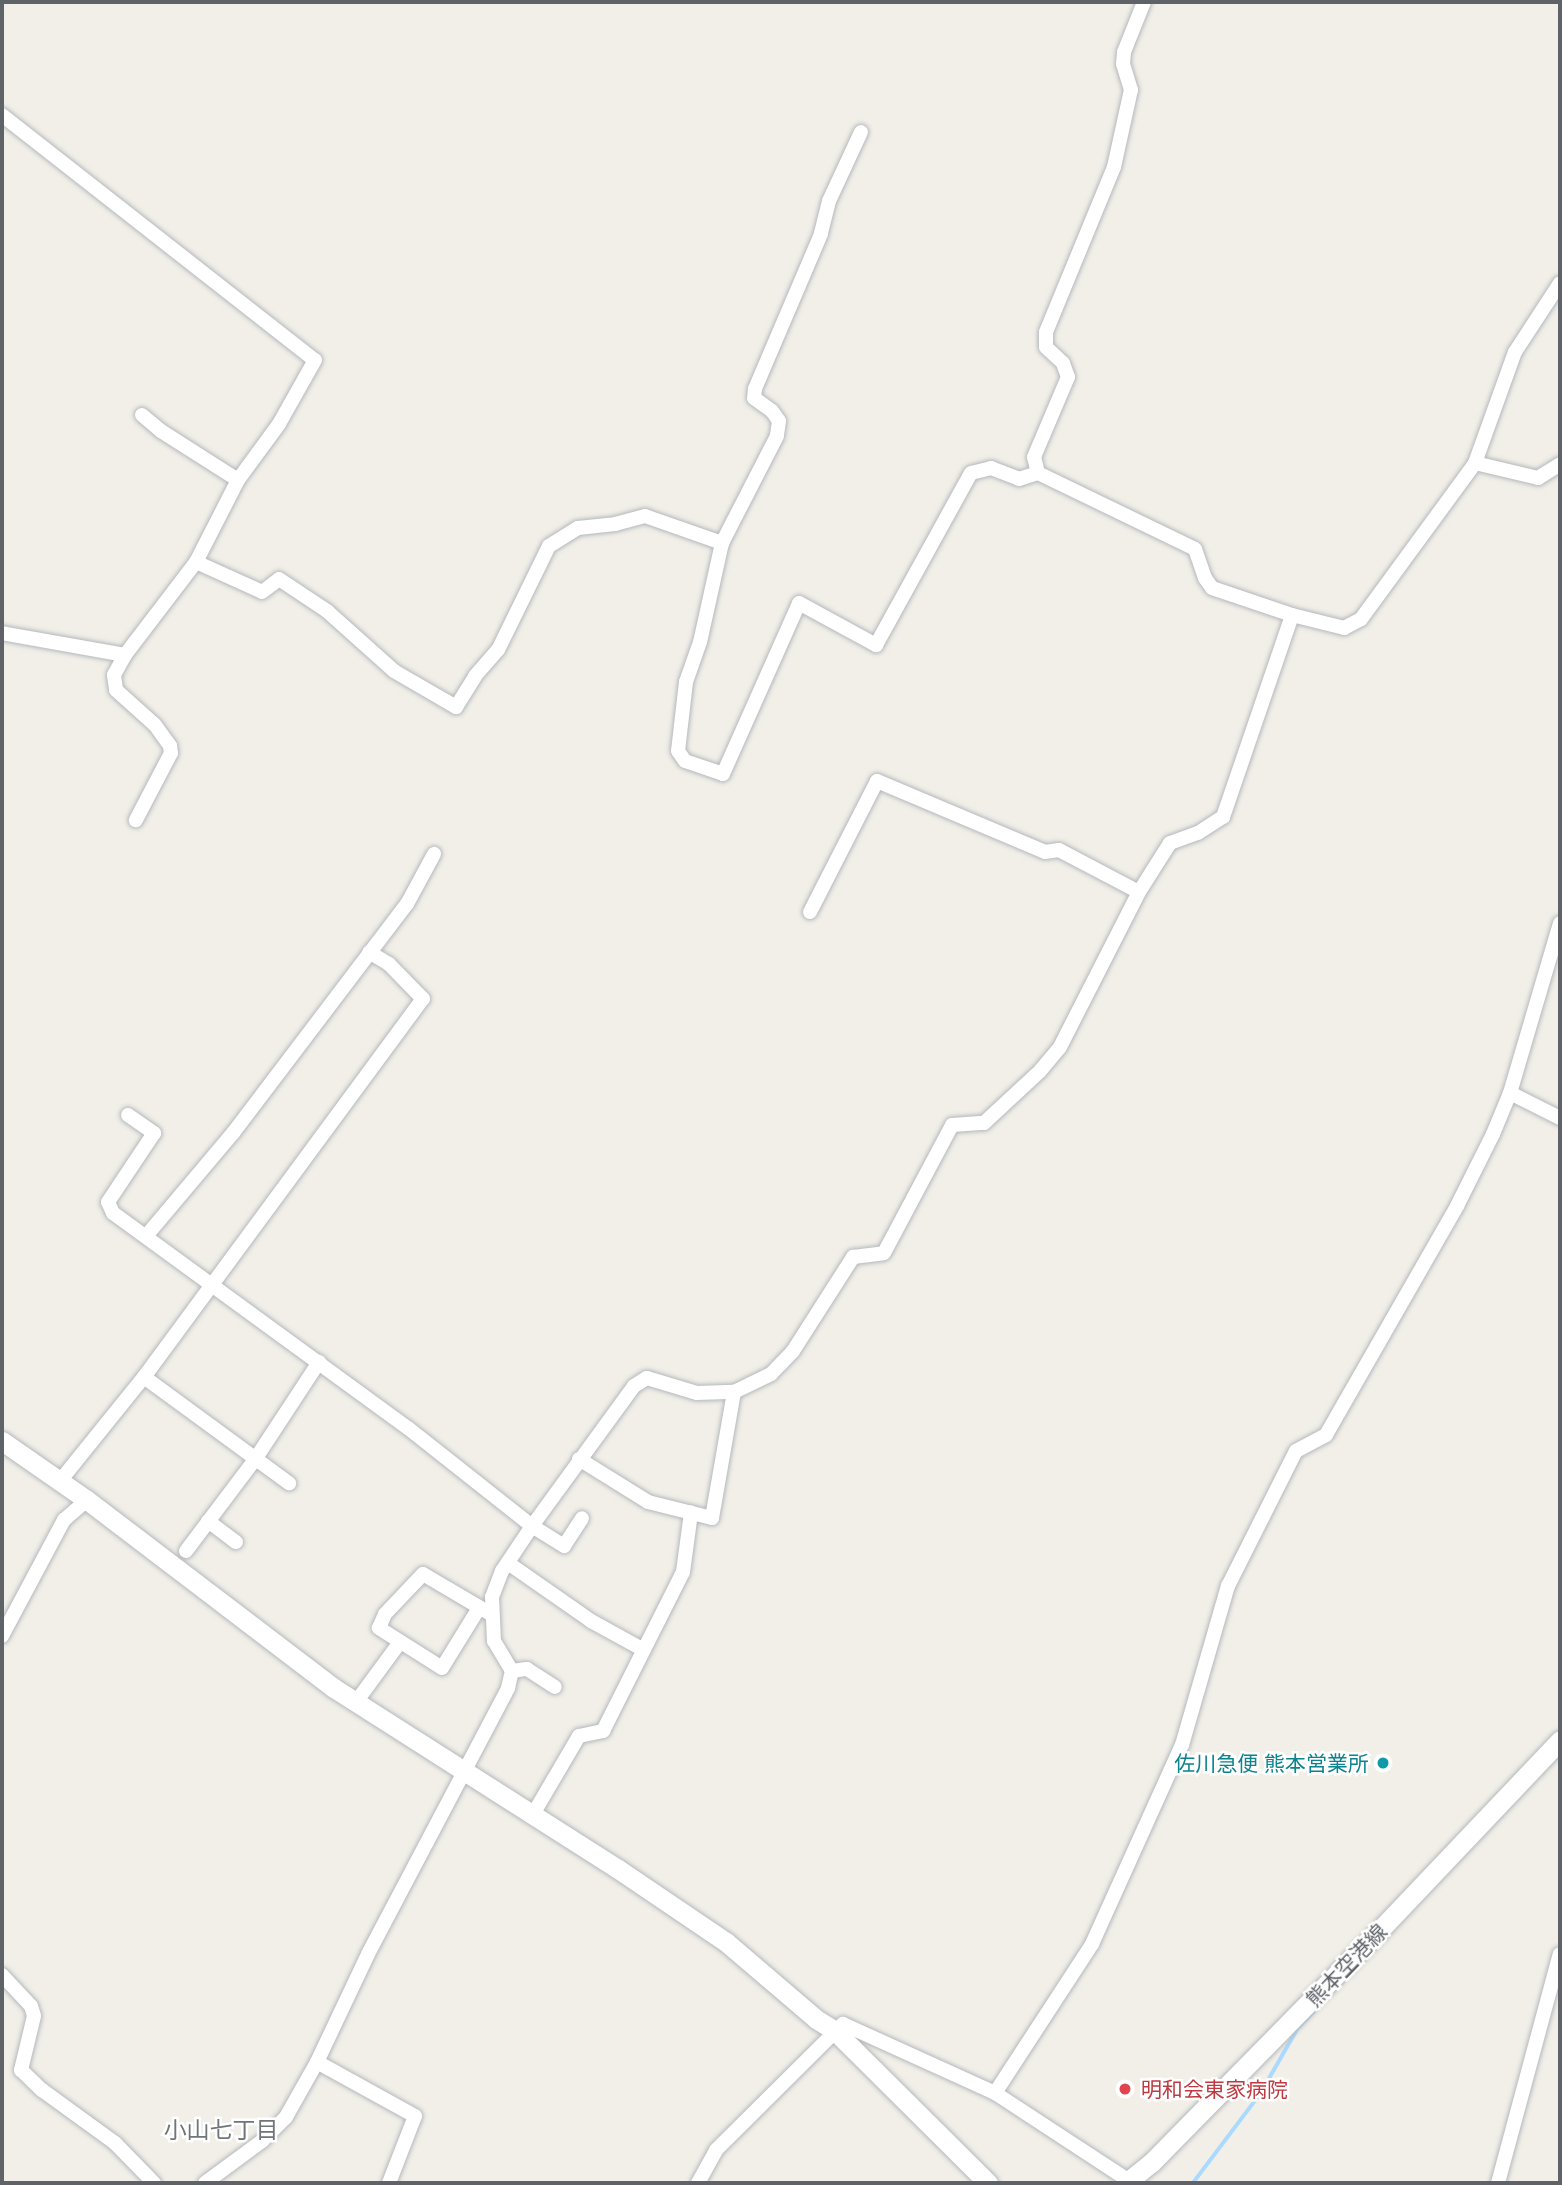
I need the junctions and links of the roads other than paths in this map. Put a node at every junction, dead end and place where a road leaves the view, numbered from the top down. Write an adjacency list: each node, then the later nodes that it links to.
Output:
1 (1144, 2): 8 (street)
2 (2, 115): 9 (street)
3 (861, 132): 10 (street)
4 (1560, 283): 6 (street)
5 (142, 415): 9 (street)
6 (1475, 463): 7 (street); 12 (street)
7 (1560, 464)
8 (1038, 473): 10 (street); 12 (street)
9 (238, 480): 11 (street)
10 (722, 542): 11 (street)
11 (196, 562): 14 (street)
12 (1292, 615): 17 (street)
13 (2, 633): 14 (street)
14 (125, 655): 15 (street)
15 (136, 820)
16 (435, 854): 20 (street)
17 (1139, 892): 18 (street); 28 (street)
18 (810, 912)
19 (1560, 923): 21 (street)
20 (369, 952): 24 (street); 25 (street)
21 (1510, 1093): 23 (street); 56 (street)
22 (128, 1115): 24 (street)
23 (1560, 1118)
24 (147, 1235): 25 (street)
25 (213, 1284): 26 (street); 27 (street)
26 (319, 1362): 30 (street); 38 (street)
27 (144, 1377): 30 (street); 32 (street)
28 (734, 1392): 31 (street); 35 (street)
29 (2, 1441): 32 (street)
30 (256, 1458): 33 (street); 37 (street)
31 (579, 1459): 35 (street); 38 (street)
32 (60, 1481): 34 (street)
33 (289, 1483)
34 (87, 1500): 43 (street); 48 (street)
35 (691, 1513): 45 (street)
36 (582, 1518): 38 (street)
37 (208, 1521): 39 (street); 40 (street)
38 (532, 1526): 41 (street)
39 (236, 1542)
40 (186, 1551)
41 (508, 1563): 42 (street); 45 (street)
42 (485, 1611): 44 (street); 44 (street); 46 (street)
43 (2, 1636)
44 (400, 1642): 48 (street)
45 (644, 1650): 51 (street)
46 (512, 1671): 47 (street); 50 (street)
47 (555, 1687)
48 (356, 1702): 50 (street)
49 (1560, 1740): 57 (street, 熊本空港線)
50 (466, 1774): 51 (street); 55 (street)
51 (532, 1816): 54 (street)
52 (1560, 1954): 63 (street)
53 (2, 1975): 58 (street)
54 (835, 2031): 56 (street); 61 (street); 62 (street)
55 (317, 2062): 59 (street); 60 (street)
56 (995, 2094): 57 (street)
57 (1127, 2182)
58 (154, 2183)
59 (205, 2183)
60 (389, 2183)
61 (698, 2183)
62 (988, 2183)
63 (1498, 2183)

